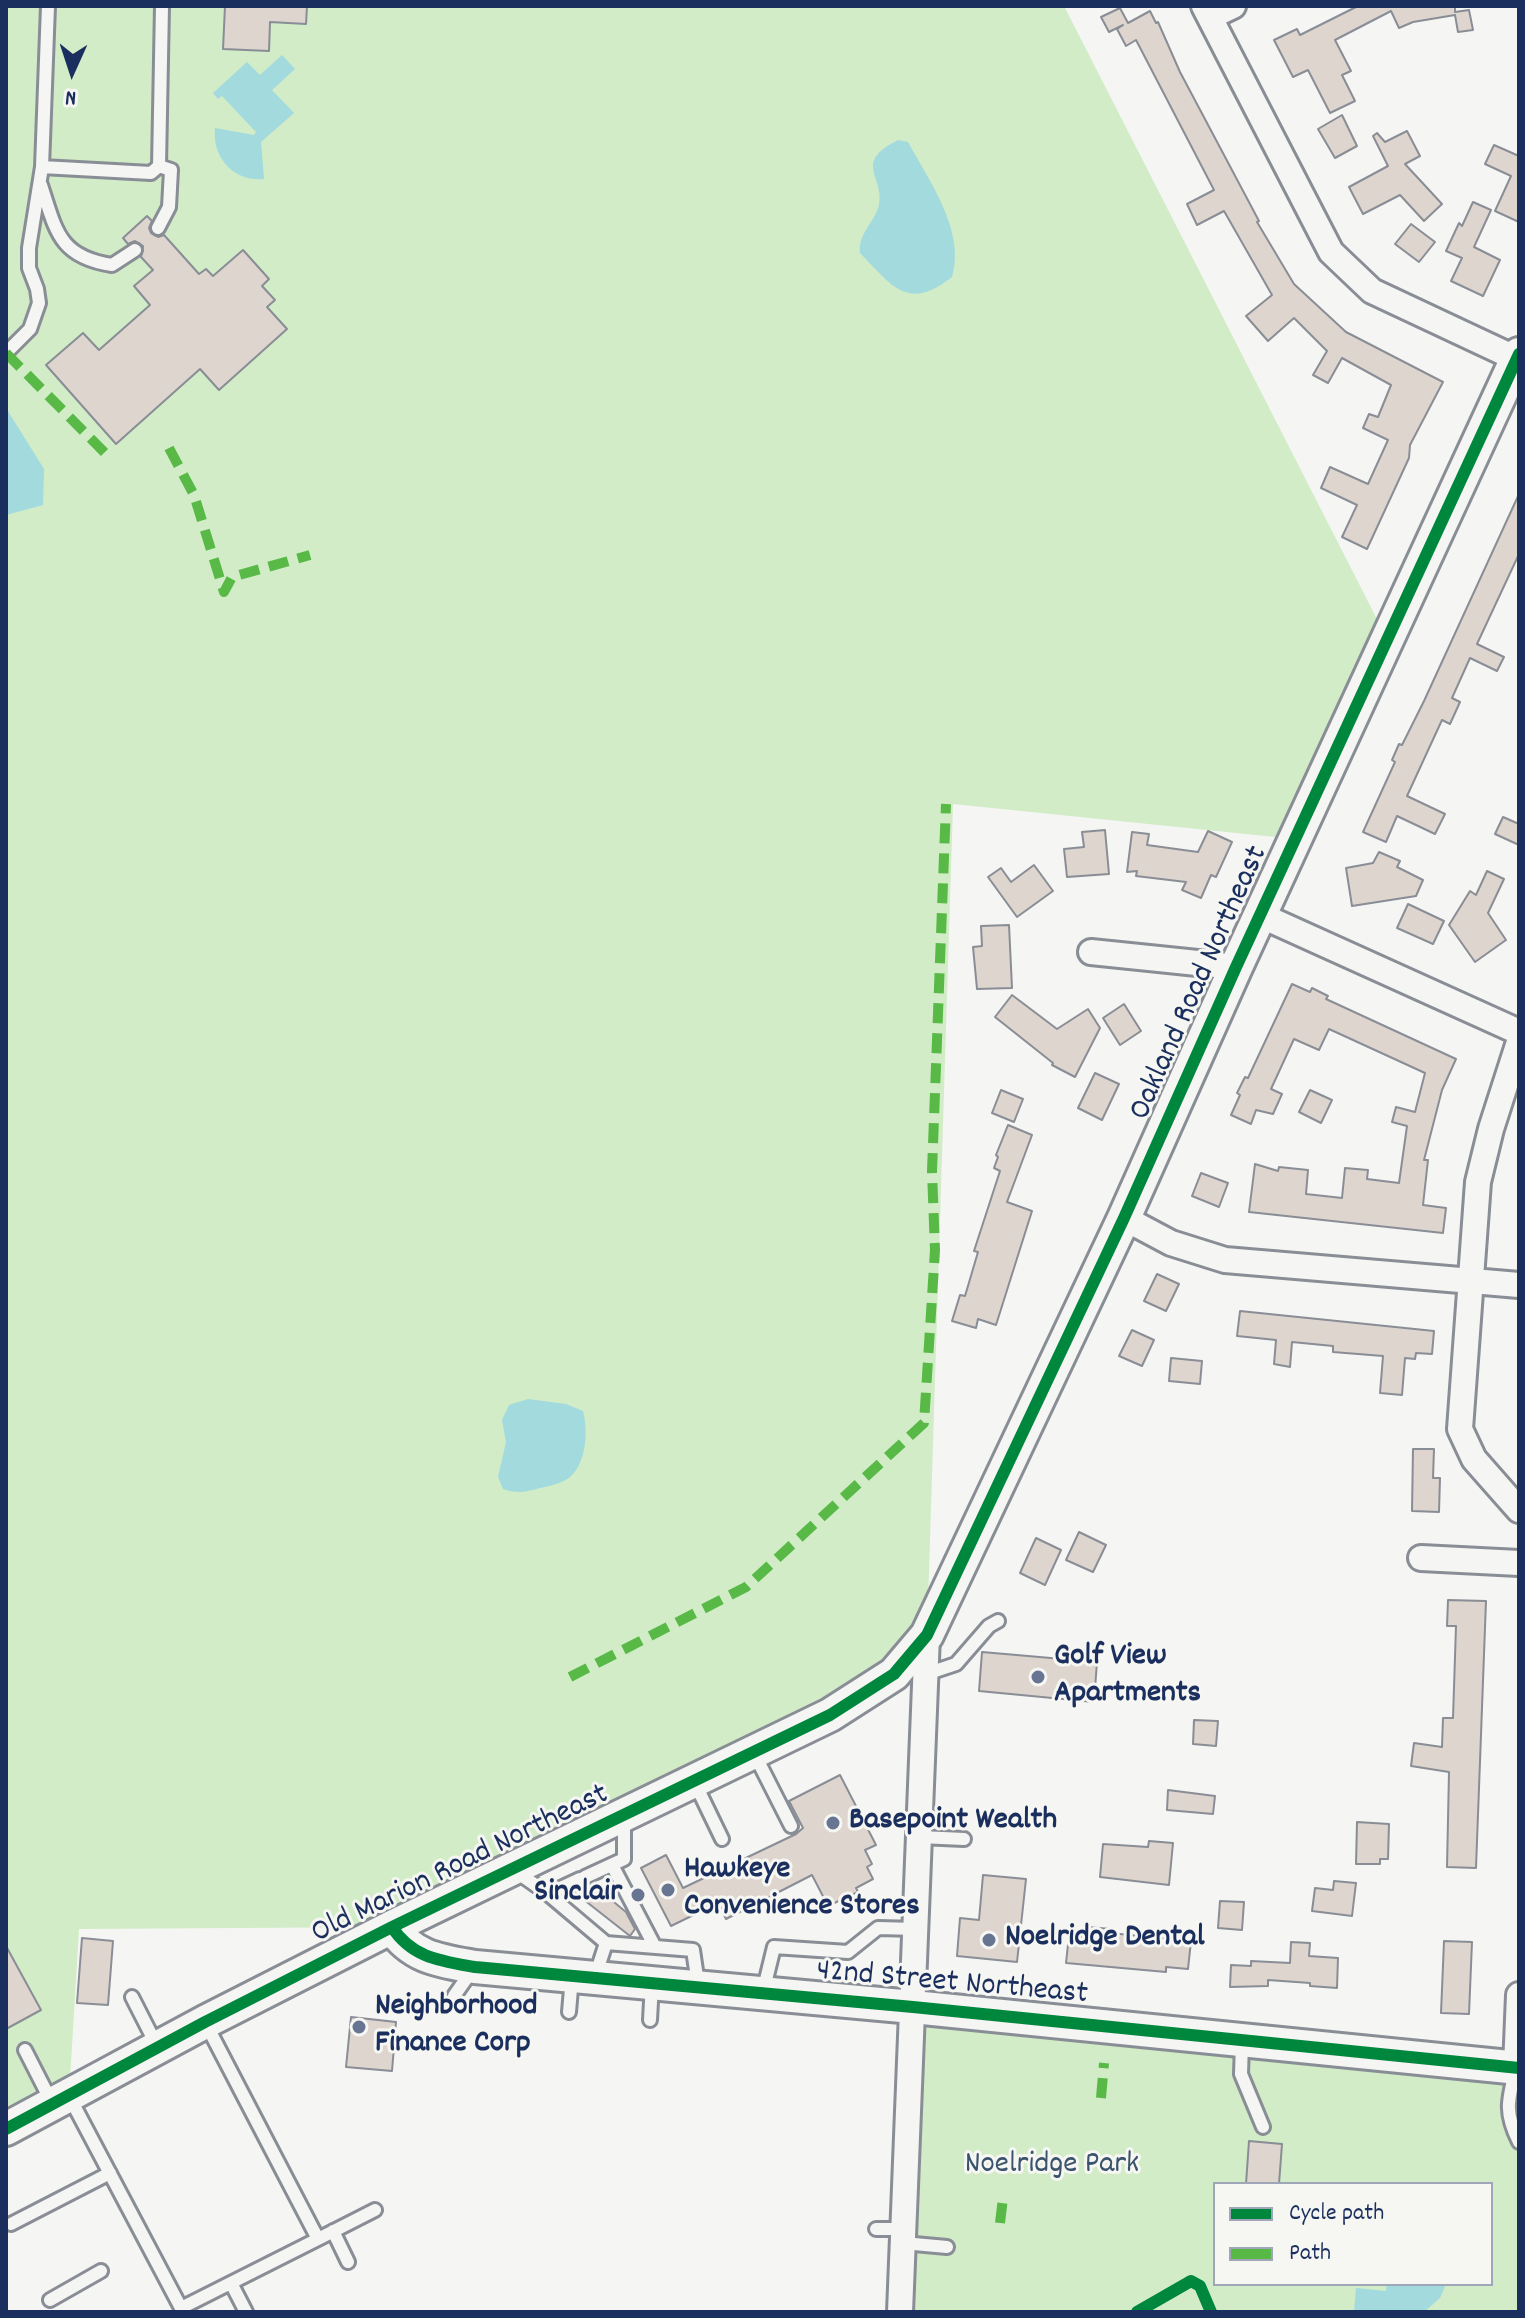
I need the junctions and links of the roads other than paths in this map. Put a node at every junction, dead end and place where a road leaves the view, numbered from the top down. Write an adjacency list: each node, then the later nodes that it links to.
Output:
1 (48, 6): 6 (lane)
2 (162, 6): 5 (lane)
3 (1233, 6): 4 (street)
4 (1207, 12): 11 (street)
5 (159, 166): 6 (lane); 8 (lane)
6 (42, 167): 7 (lane)
7 (40, 182): 9 (lane); 10 (lane)
8 (158, 228)
9 (135, 250)
10 (6, 353)
11 (1518, 357): 12 (main road, Oakland Road Northeast)
12 (1260, 915): 14 (main road, Oakland Road Northeast); 15 (street)
13 (1091, 952): 14 (street)
14 (1236, 967): 17 (main road, Oakland Road Northeast)
15 (1519, 1032)
16 (1519, 1042): 18 (street)
17 (1124, 1218): 18 (street); 24 (main road, Oakland Road Northeast)
18 (1469, 1281): 19 (street); 20 (street)
19 (1519, 1285)
20 (1519, 1510)
21 (1421, 1558): 22 (street)
22 (1519, 1563)
23 (998, 1621): 25 (lane)
24 (927, 1635): 25 (street); 26 (main road, Old Marion Road Northeast)
25 (926, 1674): 30 (street)
26 (753, 1752): 27 (main road, Old Marion Road Northeast); 29 (lane)
27 (694, 1781): 28 (main road, Old Marion Road Northeast); 31 (lane)
28 (624, 1814): 33 (lane); 34 (main road, Old Marion Road Northeast)
29 (791, 1826)
30 (920, 1837): 32 (lane); 37 (street)
31 (722, 1839)
32 (964, 1839)
33 (612, 1865): 35 (lane); 39 (lane)
34 (511, 1868): 35 (lane); 36 (main road, Old Marion Road Northeast)
35 (548, 1894): 38 (lane)
36 (392, 1927): 40 (main road, 42nd Street Northeast); 51 (main road, Old Marion Road Northeast)
37 (916, 1929): 44 (lane); 48 (street)
38 (606, 1943): 39 (lane); 41 (lane)
39 (655, 1947): 43 (lane)
40 (475, 1967): 41 (main road, 42nd Street Northeast); 46 (lane)
41 (584, 1978): 42 (main road, 42nd Street Northeast); 49 (lane)
42 (652, 1983): 43 (main road, 42nd Street Northeast); 50 (lane)
43 (699, 1988): 44 (main road, 42nd Street Northeast)
44 (762, 1993): 48 (main road, 42nd Street Northeast)
45 (1519, 1995): 55 (street)
46 (454, 1996)
47 (132, 1997): 53 (lane)
48 (913, 2007): 52 (main road, 42nd Street Northeast); 65 (street)
49 (569, 2012)
50 (650, 2020)
51 (205, 2022): 53 (main road, Old Marion Road Northeast); 66 (lane)
52 (1242, 2040): 55 (main road, 42nd Street Northeast); 57 (lane)
53 (158, 2048): 56 (main road, Old Marion Road Northeast)
54 (25, 2050): 56 (lane)
55 (1518, 2068): 59 (lane)
56 (61, 2100): 58 (main road, Old Marion Road Northeast); 60 (lane)
57 (1263, 2127)
58 (6, 2129)
59 (1519, 2142)
60 (110, 2173): 62 (lane); 72 (lane)
61 (375, 2210): 64 (lane)
62 (11, 2224)
63 (876, 2229): 65 (lane)
64 (333, 2231): 66 (lane); 68 (lane)
65 (903, 2236): 67 (lane); 74 (street)
66 (318, 2239): 70 (lane)
67 (947, 2247)
68 (348, 2262)
69 (101, 2271): 71 (lane)
70 (231, 2283): 72 (lane); 73 (lane)
71 (50, 2300)
72 (178, 2310)
73 (246, 2312)
74 (900, 2312)

